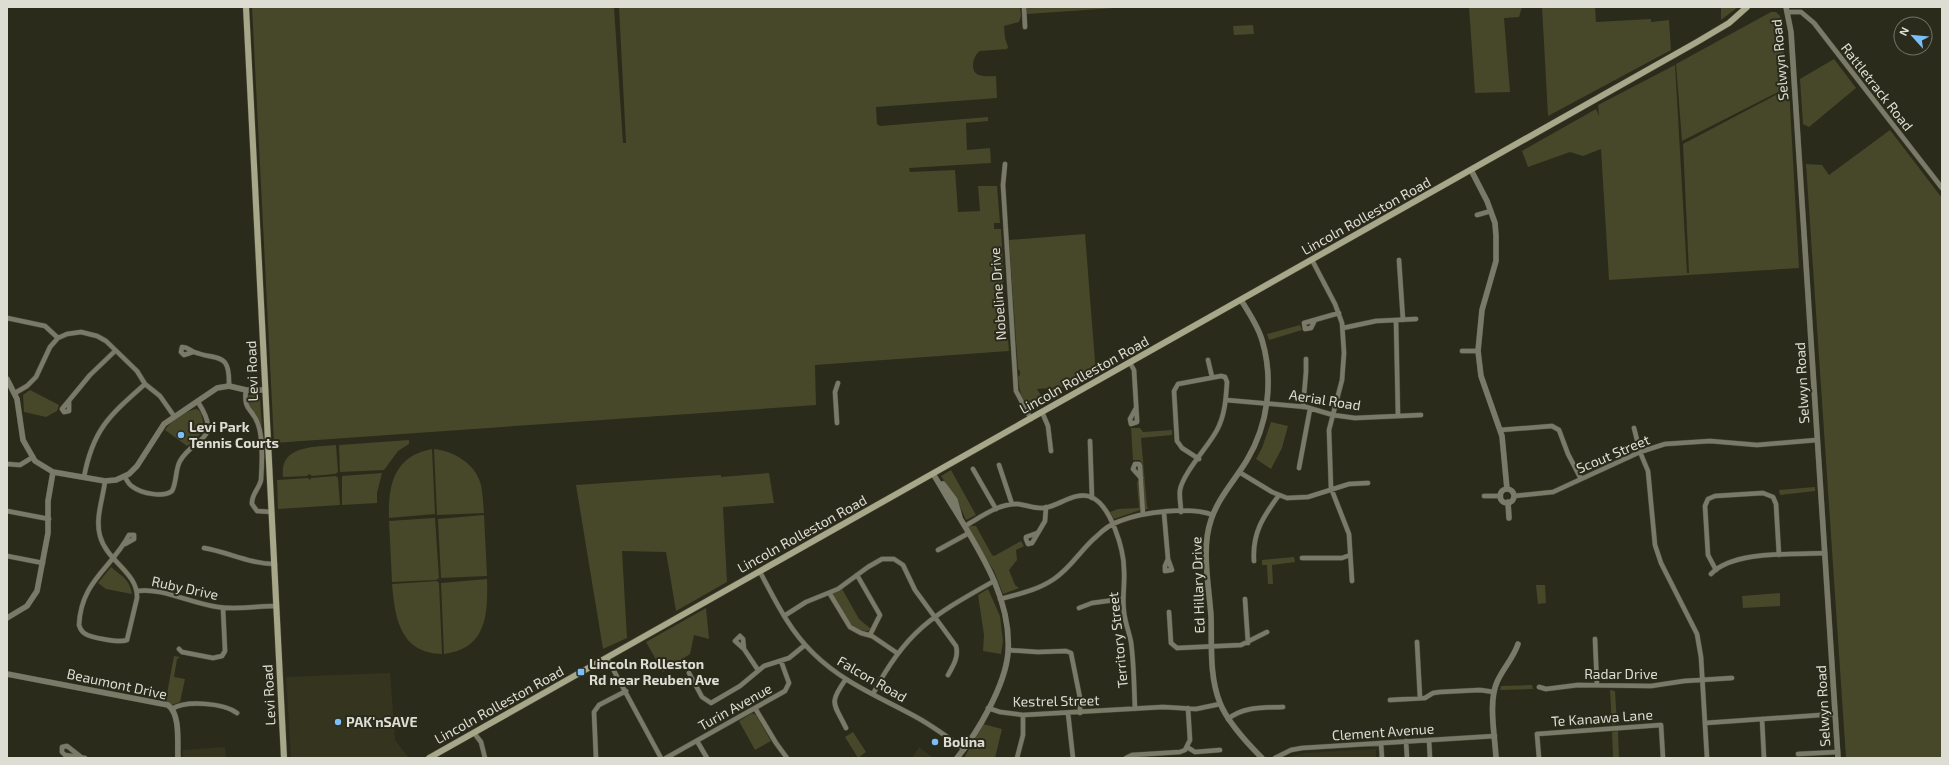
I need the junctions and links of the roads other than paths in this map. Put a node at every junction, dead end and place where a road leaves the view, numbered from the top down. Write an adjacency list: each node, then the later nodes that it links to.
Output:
1 (246, 7): 35 (main road, Levi Road)
2 (1024, 7): 5 (street)
3 (1747, 7): 7 (main road, Lincoln Rolleston Road)
4 (1787, 10): 8 (street, Rattletrack Road); 53 (street, Selwyn Road)
5 (1025, 27)
6 (1005, 164): 49 (street, Nobeline Drive)
7 (1471, 170): 9 (street); 11 (main road, Lincoln Rolleston Road)
8 (1942, 188)
9 (1491, 211): 10 (street); 24 (street)
10 (1477, 215)
11 (1312, 260): 13 (main road, Lincoln Rolleston Road); 14 (street)
12 (1399, 260): 19 (street)
13 (1241, 300): 28 (main road, Lincoln Rolleston Road); 40 (street, Ed Hillary Drive)
14 (1339, 313): 17 (street); 20 (street)
15 (7, 318): 21 (street)
16 (1416, 319): 19 (street)
17 (1315, 320)
18 (1396, 320): 19 (street); 20 (street); 48 (street)
19 (1403, 320)
20 (1342, 328): 45 (street)
21 (58, 338): 22 (street); 36 (street)
22 (115, 351): 32 (street); 38 (street)
23 (1462, 351): 24 (street)
24 (1478, 351): 52 (street)
25 (193, 352): 33 (street)
26 (1306, 359): 41 (street)
27 (1208, 360): 29 (street)
28 (1130, 363): 42 (street); 44 (main road, Lincoln Rolleston Road)
29 (1212, 377): 37 (street); 58 (street)
30 (7, 379): 36 (street)
31 (838, 383): 50 (street)
32 (145, 384): 47 (street); 66 (street)
33 (229, 386): 34 (street); 39 (street)
34 (246, 390): 35 (street); 84 (street)
35 (265, 390): 84 (main road, Levi Road)
36 (15, 392): 57 (street)
37 (1226, 400): 40 (street, Aerial Road); 58 (street)
38 (70, 401)
39 (198, 402): 47 (street); 67 (street)
40 (1266, 404): 41 (street, Aerial Road); 64 (street, Ed Hillary Drive)
41 (1303, 407): 43 (street, Aerial Road)
42 (1136, 408)
43 (1310, 408): 45 (street, Aerial Road); 61 (street)
44 (1042, 412): 49 (main road, Lincoln Rolleston Road); 55 (street)
45 (1333, 415): 48 (street, Aerial Road); 72 (street)
46 (1421, 415): 48 (street, Aerial Road)
47 (174, 416): 67 (street)
48 (1398, 416)
49 (1031, 419): 65 (main road, Lincoln Rolleston Road)
50 (837, 423)
51 (1634, 428): 56 (street)
52 (1500, 430): 69 (street); 73 (street)
53 (1817, 440): 56 (street, Scout Street); 98 (street, Selwyn Road)
54 (1090, 441): 78 (street)
55 (1051, 451)
56 (1640, 452): 69 (street, Scout Street); 146 (street)
57 (32, 458): 59 (street); 63 (street)
58 (1198, 459): 85 (street)
59 (7, 464)
60 (999, 464): 80 (street)
61 (1299, 468)
62 (973, 469): 82 (street)
63 (53, 472): 66 (street); 90 (street)
64 (1239, 472): 74 (street); 88 (street, Ed Hillary Drive)
65 (935, 473): 92 (street); 109 (main road, Lincoln Rolleston Road)
66 (84, 477): 70 (street)
67 (125, 477): 70 (street)
68 (1141, 478): 87 (street)
69 (1581, 479): 77 (street, Scout Street)
70 (105, 481): 103 (street)
71 (1368, 483): 72 (street)
72 (1331, 488): 74 (street); 99 (street)
73 (1507, 489): 76 (street); 77 (street)
74 (1279, 495): 105 (street)
75 (1484, 496): 76 (street)
76 (1501, 496): 79 (street)
77 (1514, 496): 79 (street)
78 (1092, 498): 81 (street); 91 (street, Territory Street)
79 (1508, 502): 89 (street)
80 (1012, 504): 81 (street); 82 (street)
81 (1046, 507): 94 (street)
82 (996, 509): 92 (street)
83 (7, 511): 90 (street)
84 (272, 512): 107 (main road, Levi Road)
85 (1181, 512): 86 (street); 88 (street)
86 (1164, 513): 87 (street); 104 (street)
87 (1143, 514): 91 (street)
88 (1213, 515): 133 (street, Ed Hillary Drive)
89 (1509, 518)
90 (49, 519): 106 (street)
91 (1112, 524): 116 (street); 117 (street, Territory Street)
92 (965, 526): 93 (street)
93 (969, 533): 97 (street); 112 (street)
94 (1037, 533)
95 (125, 544): 103 (street)
96 (204, 548): 107 (street)
97 (938, 550)
98 (1825, 553): 100 (street); 164 (street, Selwyn Road)
99 (1350, 555): 102 (street); 113 (street)
100 (1779, 555): 108 (street); 108 (street)
101 (7, 556): 106 (street)
102 (1302, 558)
103 (112, 559): 114 (street); 114 (street)
104 (1168, 559)
105 (1254, 561)
106 (43, 563): 123 (street)
107 (274, 564): 119 (main road, Levi Road)
108 (1716, 570): 110 (street)
109 (760, 572): 124 (street, Falcon Road); 138 (main road, Lincoln Rolleston Road)
110 (1711, 574)
111 (857, 575): 115 (street); 125 (street); 127 (street)
112 (994, 581): 116 (street); 125 (street)
113 (1352, 581)
114 (137, 591): 120 (street, Ruby Drive)
115 (830, 594): 124 (street); 127 (street)
116 (1000, 599): 136 (street)
117 (1122, 599): 121 (street); 158 (street, Territory Street)
118 (1245, 599): 130 (street)
119 (276, 606): 120 (street, Ruby Drive); 183 (main road, Levi Road)
120 (223, 608): 134 (street)
121 (1078, 608)
122 (1169, 612): 133 (street)
123 (8, 615)
124 (784, 616): 132 (street, Falcon Road)
125 (934, 617): 137 (street); 143 (street)
126 (1267, 632): 130 (street)
127 (870, 635): 137 (street)
128 (1595, 639): 147 (street)
129 (1417, 642): 152 (street)
130 (1248, 643): 133 (street)
131 (1518, 644): 150 (street)
132 (805, 646): 139 (street); 145 (street, Falcon Road)
133 (1212, 647): 154 (street, Ed Hillary Drive)
134 (179, 649)
135 (744, 649): 140 (street)
136 (1008, 650): 157 (street); 163 (street)
137 (897, 653): 151 (street)
138 (607, 658): 149 (street); 170 (main road, Lincoln Rolleston Road)
139 (781, 661): 140 (street); 156 (street, Turin Avenue)
140 (758, 670): 141 (street)
141 (689, 673)
142 (7, 674): 160 (street, Beaumont Drive)
143 (948, 675)
144 (1732, 678): 146 (street, Radar Drive)
145 (846, 679): 151 (street, Falcon Road); 169 (street)
146 (1702, 680): 147 (street, Radar Drive); 168 (street)
147 (1597, 685): 148 (street, Radar Drive)
148 (1540, 687)
149 (626, 691): 186 (street); 187 (street)
150 (1494, 692): 152 (street); 171 (street)
151 (873, 694): 177 (street, Falcon Road)
152 (1420, 698): 153 (street)
153 (1390, 700)
154 (1220, 704): 159 (street, Kestrel Street); 166 (street, Ed Hillary Drive)
155 (1283, 707): 166 (street)
156 (755, 708): 173 (street, Turin Avenue); 190 (street)
157 (988, 708): 165 (street, Kestrel Street); 177 (street)
158 (1135, 708): 159 (street, Kestrel Street); 163 (street, Kestrel Street)
159 (1188, 708): 176 (street)
160 (172, 709): 161 (street); 182 (street, Beaumont Drive)
161 (237, 713)
162 (1068, 713): 163 (street, Kestrel Street); 165 (street, Kestrel Street); 193 (street)
163 (1080, 713)
164 (1835, 714): 167 (street); 180 (street, Selwyn Road)
165 (1023, 715): 192 (street)
166 (1228, 719): 181 (street, Ed Hillary Drive)
167 (1762, 719): 168 (street); 203 (street)
168 (1705, 723): 202 (street)
169 (846, 728)
170 (474, 733): 184 (main road, Lincoln Rolleston Road); 185 (street)
171 (1495, 736): 172 (street, Clement Avenue); 199 (street)
172 (1429, 740): 174 (street, Clement Avenue); 198 (street)
173 (697, 741): 188 (street, Turin Avenue); 189 (street)
174 (1406, 742): 175 (street, Clement Avenue); 197 (street)
175 (1381, 743): 195 (street, Clement Avenue); 196 (street)
176 (1187, 747): 178 (street); 194 (street)
177 (964, 749): 191 (street)
178 (1220, 750)
179 (1798, 754): 180 (street)
180 (1838, 755)
181 (1261, 757)
182 (178, 758)
183 (284, 758)
184 (429, 758)
185 (485, 758)
186 (596, 758)
187 (661, 758)
188 (666, 758)
189 (706, 758)
190 (787, 758)
191 (957, 758)
192 (1017, 758)
193 (1073, 758)
194 (1126, 758)
195 (1275, 758)
196 (1382, 758)
197 (1407, 758)
198 (1430, 758)
199 (1496, 758)
200 (1538, 758): 201 (street, Te Kanawa Lane)
201 (1663, 758)
202 (1707, 758)
203 (1764, 758)

